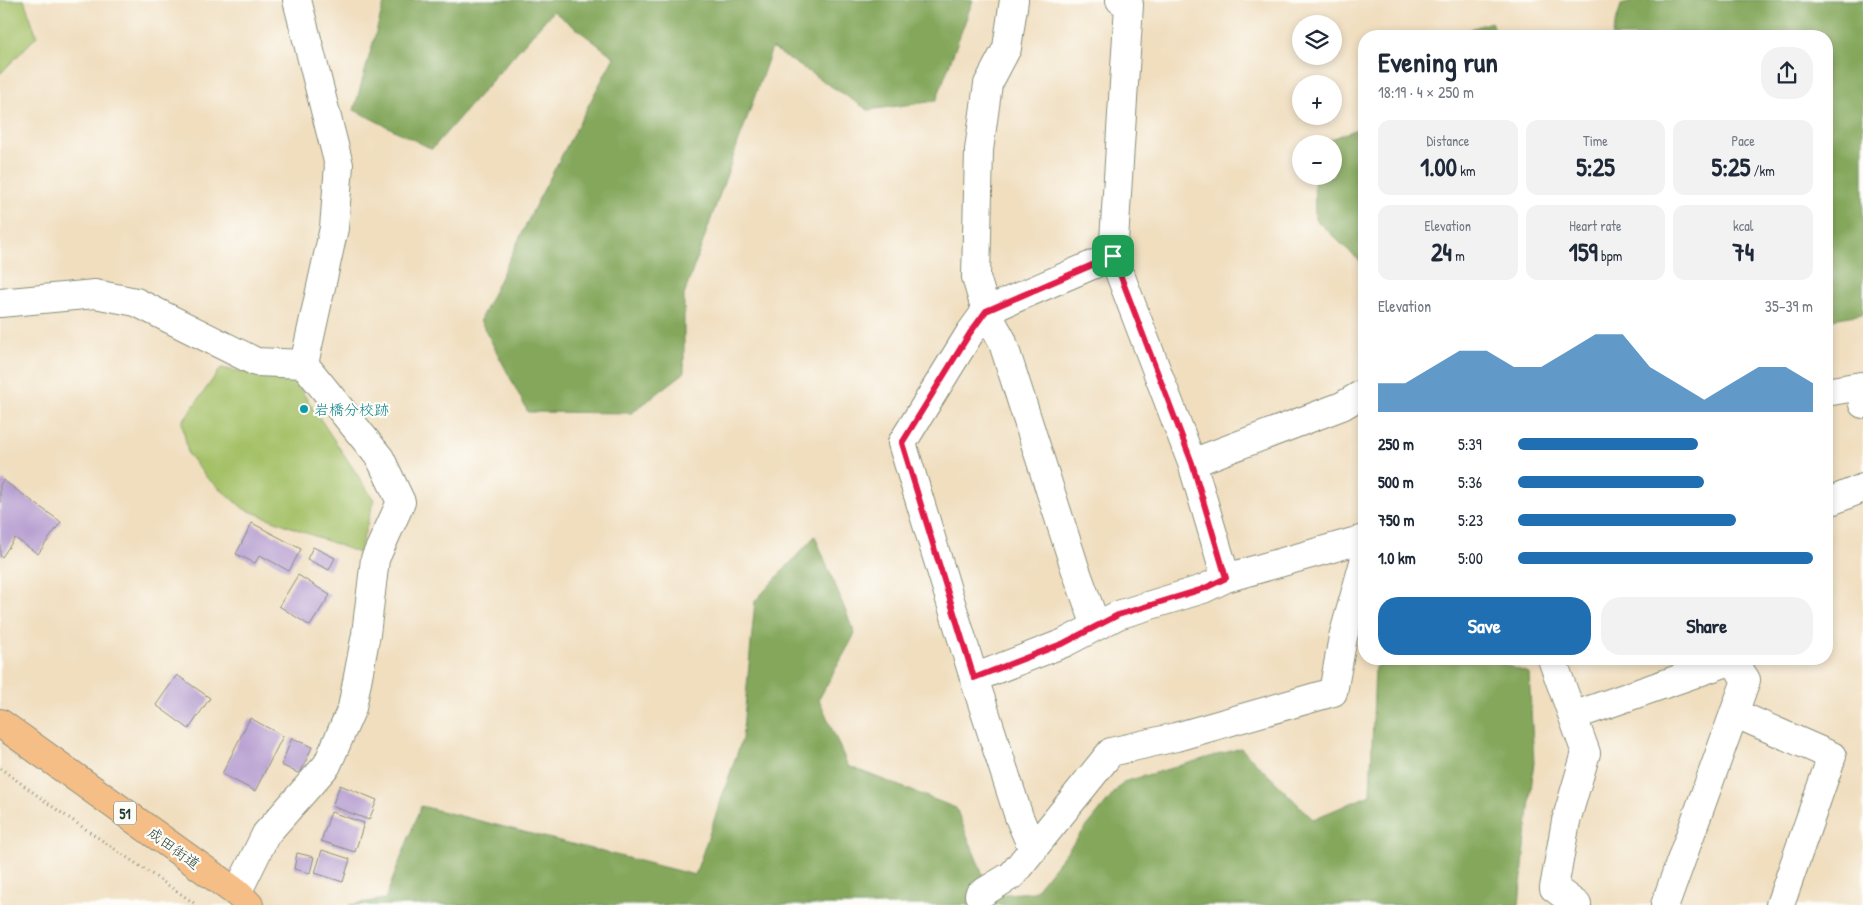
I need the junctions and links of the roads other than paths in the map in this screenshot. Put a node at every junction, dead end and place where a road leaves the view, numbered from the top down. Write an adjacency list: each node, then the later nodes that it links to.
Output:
1 (297, 0): 7 (street)
2 (1014, 0): 6 (street)
3 (1120, 0): 4 (street)
4 (1113, 256): 6 (street); 11 (street)
5 (0, 303): 7 (street)
6 (986, 311): 17 (street); 21 (street)
7 (304, 364): 27 (street)
8 (1833, 392): 9 (street)
9 (1862, 392)
10 (1358, 397): 11 (street)
11 (1192, 463): 15 (street)
12 (1863, 488): 13 (street)
13 (1833, 500)
14 (1358, 541): 15 (street)
15 (1226, 578): 17 (street)
16 (1358, 583): 25 (street)
17 (1096, 626): 21 (street)
18 (1554, 665): 23 (street)
19 (1719, 665): 23 (street)
20 (1736, 665): 22 (street)
21 (974, 678): 25 (street)
22 (1734, 712): 29 (street); 30 (street)
23 (1573, 716): 28 (street)
24 (0, 723): 27 (highway, 成田街道 / 51)
25 (1034, 850): 26 (street)
26 (979, 895)
27 (243, 899)
28 (1577, 905)
29 (1665, 905)
30 (1780, 905)

